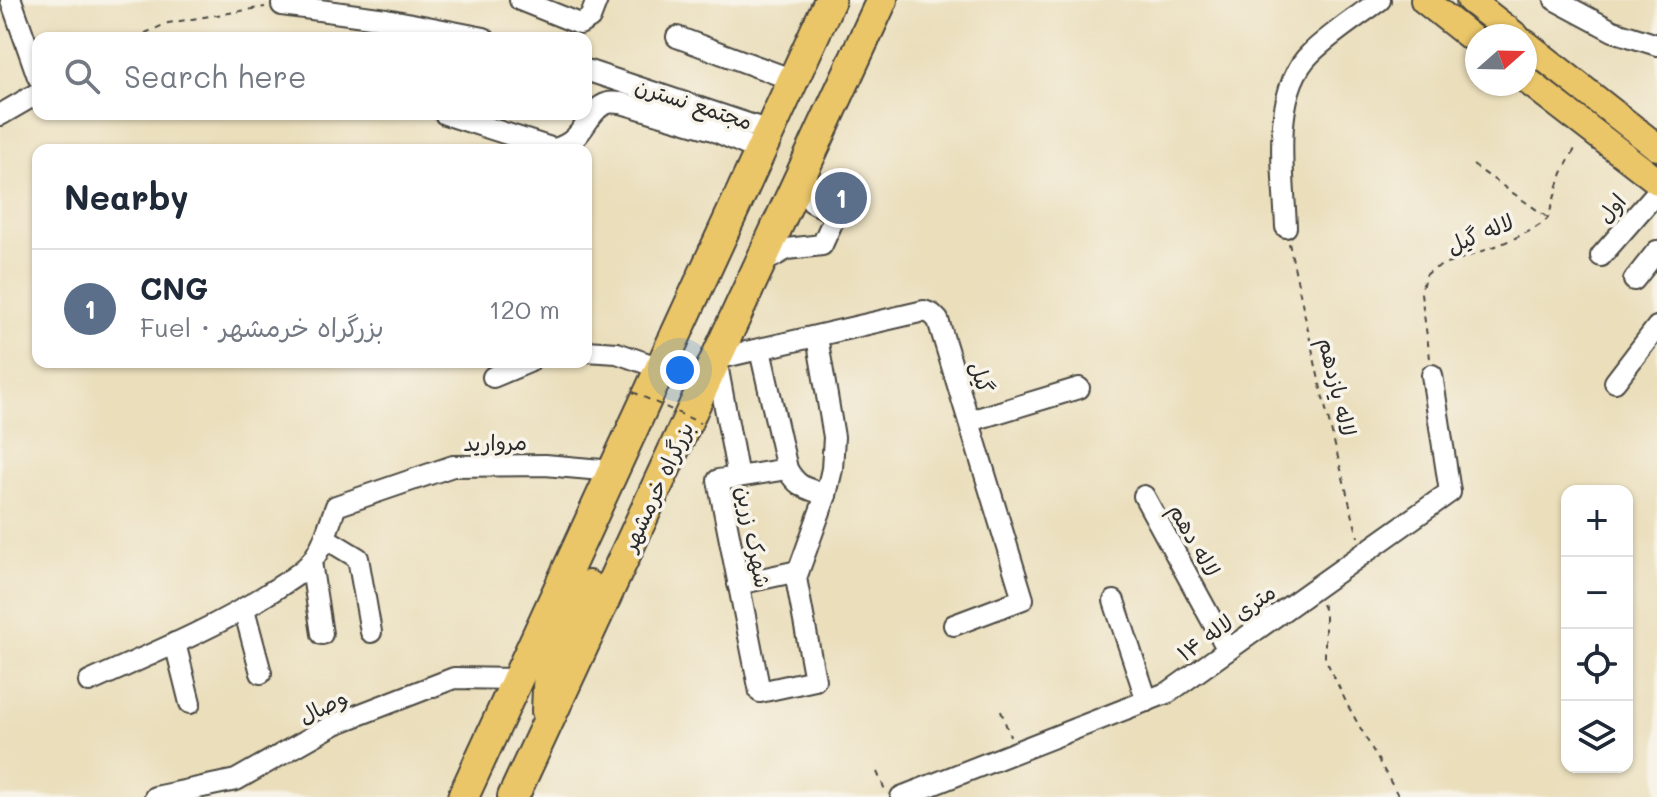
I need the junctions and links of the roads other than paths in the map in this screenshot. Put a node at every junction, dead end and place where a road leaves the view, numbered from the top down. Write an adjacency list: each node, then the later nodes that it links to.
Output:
1 (11, 0): 18 (street)
2 (830, 0): 20 (highway, بزرگراه خرمشهر)
3 (882, 0): 31 (highway, بزرگراه خرمشهر)
4 (1380, 0): 34 (street)
5 (1424, 0): 14 (main road)
6 (1555, 0): 16 (street)
7 (528, 1): 10 (street)
8 (282, 2): 13 (street)
9 (1485, 4): 11 (main road); 12 (main road)
10 (593, 9)
11 (1478, 24)
12 (1504, 24)
13 (453, 32)
14 (1465, 32)
15 (677, 37): 20 (street)
16 (1657, 45)
17 (1537, 52): 30 (main road)
18 (32, 60)
19 (592, 72): 27 (street)
20 (793, 80): 27 (highway, بزرگراه خرمشهر)
21 (1537, 88): 32 (main road)
22 (32, 96): 23 (street)
23 (0, 115)
24 (592, 116): 27 (street, مجتمع نسترن)
25 (464, 120): 28 (street, مجتمع نسترن)
26 (589, 120): 29 (street, مجتمع نسترن)
27 (765, 141): 45 (highway, بزرگراه خرمشهر)
28 (538, 144)
29 (568, 144)
30 (1657, 147)
31 (802, 173): 37 (highway, بزرگراه خرمشهر); 37 (street)
32 (1657, 181)
33 (1657, 192): 36 (street, اول)
34 (1286, 227)
35 (1657, 251): 38 (street)
36 (1601, 256)
37 (760, 264): 43 (highway, بزرگراه خرمشهر)
38 (1634, 280)
39 (1657, 327): 48 (street)
40 (817, 337): 41 (street, گیل); 50 (street, گیل); 55 (street, شهرک زرین)
41 (760, 350): 43 (street, گیل); 52 (street)
42 (592, 351): 45 (street)
43 (716, 359): 54 (street, شهرک زرین); 60 (highway, بزرگراه خرمشهر)
44 (515, 368): 47 (street)
45 (660, 368): 51 (highway, بزرگراه خرمشهر)
46 (1432, 375): 68 (street, ۱۴ متری لاله)
47 (493, 377)
48 (1615, 382)
49 (1079, 388): 50 (street)
50 (970, 421): 64 (street, گیل)
51 (626, 443): 53 (highway, بزرگراه خرمشهر); 60 (highway)
52 (787, 469): 54 (street); 55 (street)
53 (613, 471): 57 (street, مروارید); 60 (highway, بزرگراه خرمشهر)
54 (738, 477): 61 (street, شهرک زرین)
55 (826, 495): 59 (street, شهرک زرین)
56 (1144, 496): 68 (street, لاله دهم)
57 (325, 538): 58 (street); 65 (street)
58 (311, 562): 63 (street); 66 (street)
59 (798, 571): 61 (street); 61 (street, شهرک زرین)
60 (585, 584): 70 (highway, بزرگراه خرمشهر); 76 (highway, بزرگراه خرمشهر)
61 (738, 584)
62 (1114, 601): 72 (street)
63 (244, 609): 67 (street); 69 (street)
64 (954, 625)
65 (371, 632)
66 (322, 634)
67 (175, 643): 71 (street); 73 (street)
68 (1228, 650): 72 (street, ۱۴ متری لاله)
69 (261, 673)
70 (517, 679): 74 (street, وصال); 75 (highway, بزرگراه خرمشهر)
71 (89, 682)
72 (1147, 701): 77 (street, ۱۴ متری لاله)
73 (190, 703)
74 (155, 797)
75 (463, 797)
76 (513, 797)
77 (901, 797)

